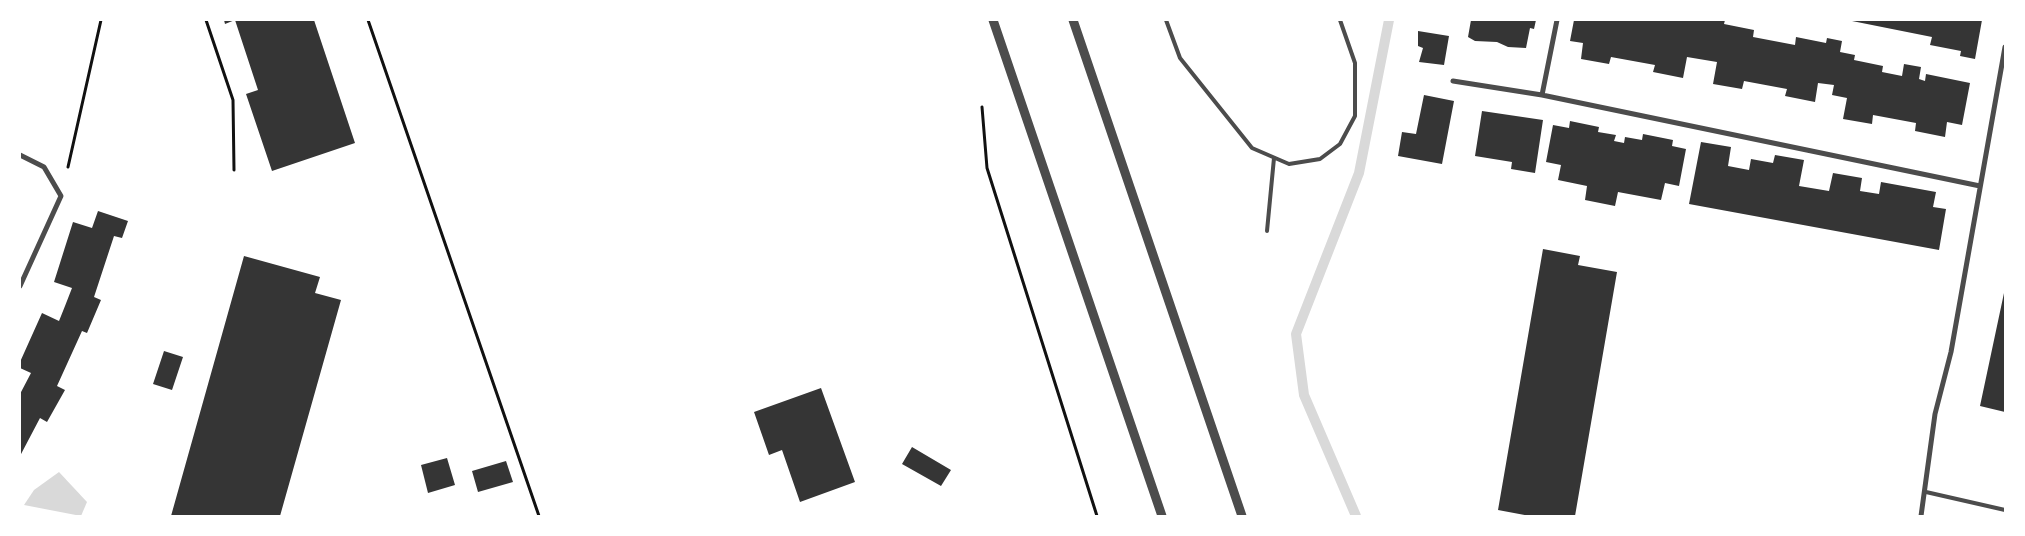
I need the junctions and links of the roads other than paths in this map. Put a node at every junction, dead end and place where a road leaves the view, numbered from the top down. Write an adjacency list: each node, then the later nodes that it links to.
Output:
1 (992, 20): 16 (street)
2 (1072, 20): 17 (street)
3 (1166, 20): 10 (lane)
4 (1340, 20): 10 (lane)
5 (1557, 20): 8 (street)
6 (2005, 47): 11 (street)
7 (1453, 81): 8 (street)
8 (1542, 95): 11 (street)
9 (20, 155): 13 (street)
10 (1274, 158): 12 (lane)
11 (1980, 186): 14 (street)
12 (1267, 231)
13 (20, 286)
14 (1926, 492): 15 (lane); 18 (street)
15 (2005, 510)
16 (1162, 516)
17 (1242, 516)
18 (1921, 516)

